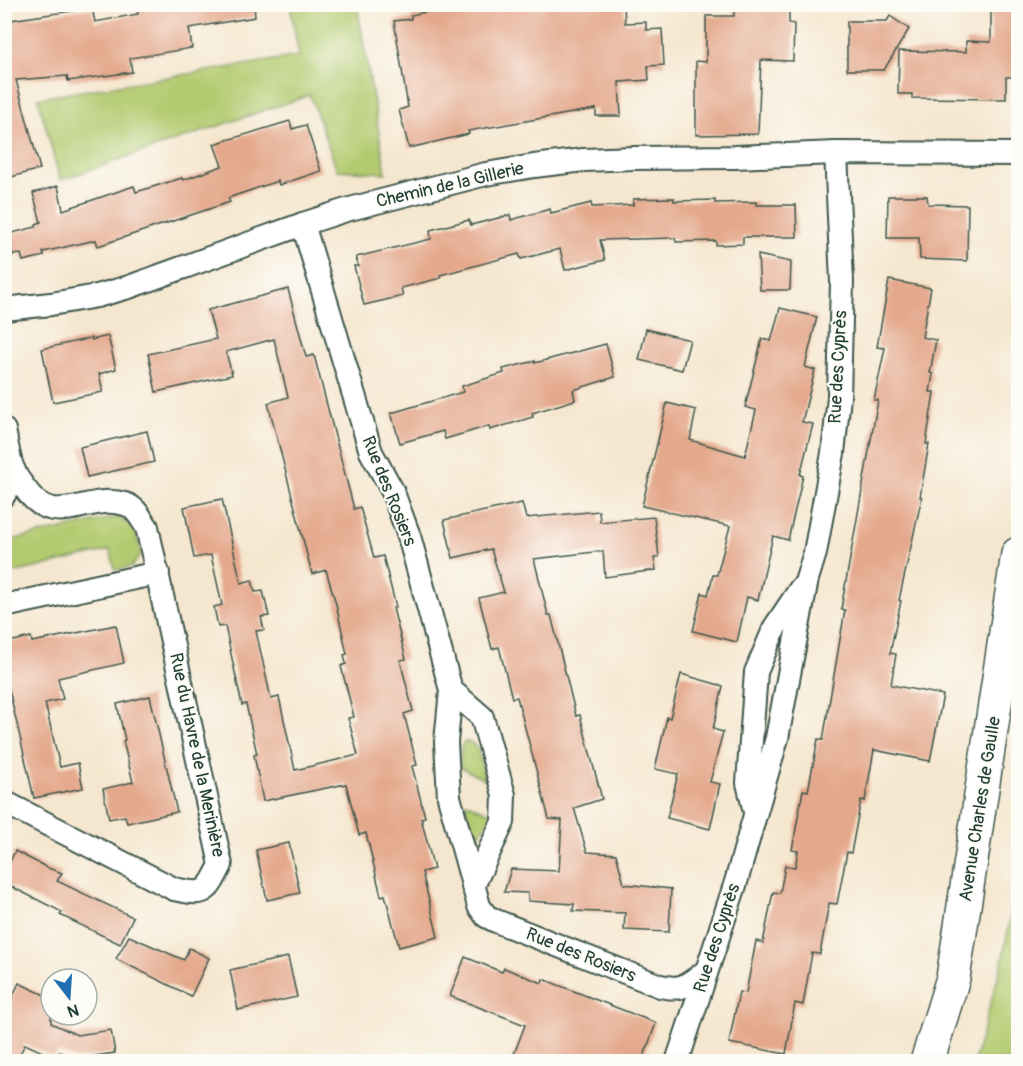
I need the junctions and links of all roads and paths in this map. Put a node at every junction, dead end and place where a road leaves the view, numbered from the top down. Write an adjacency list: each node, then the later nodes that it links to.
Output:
1 (837, 153): 2 (street, Chemin de la Gillerie); 3 (street, Chemin de la Gillerie); 10 (street, Rue des Cyprès)
2 (1018, 154)
3 (303, 224): 4 (street, Chemin de la Gillerie); 12 (street, Rue des Rosiers)
4 (4, 309)
5 (4, 430): 6 (street, Rue du Havre de la Merinière)
6 (14, 471): 7 (street); 9 (street, Rue du Havre de la Merinière)
7 (4, 495)
8 (1018, 554): 18 (main road, Avenue Charles de Gaulle)
9 (158, 573): 11 (street); 13 (street, Rue du Havre de la Merinière)
10 (807, 579): 14 (street, Rue des Cyprès); 14 (street, Rue des Cyprès)
11 (4, 606)
12 (450, 690): 15 (street, Rue des Rosiers); 15 (street)
13 (4, 802)
14 (755, 813): 16 (street, Rue des Cyprès)
15 (473, 886): 16 (street, Rue des Rosiers)
16 (705, 972): 17 (street, Rue des Cyprès)
17 (677, 1062)
18 (927, 1062)

